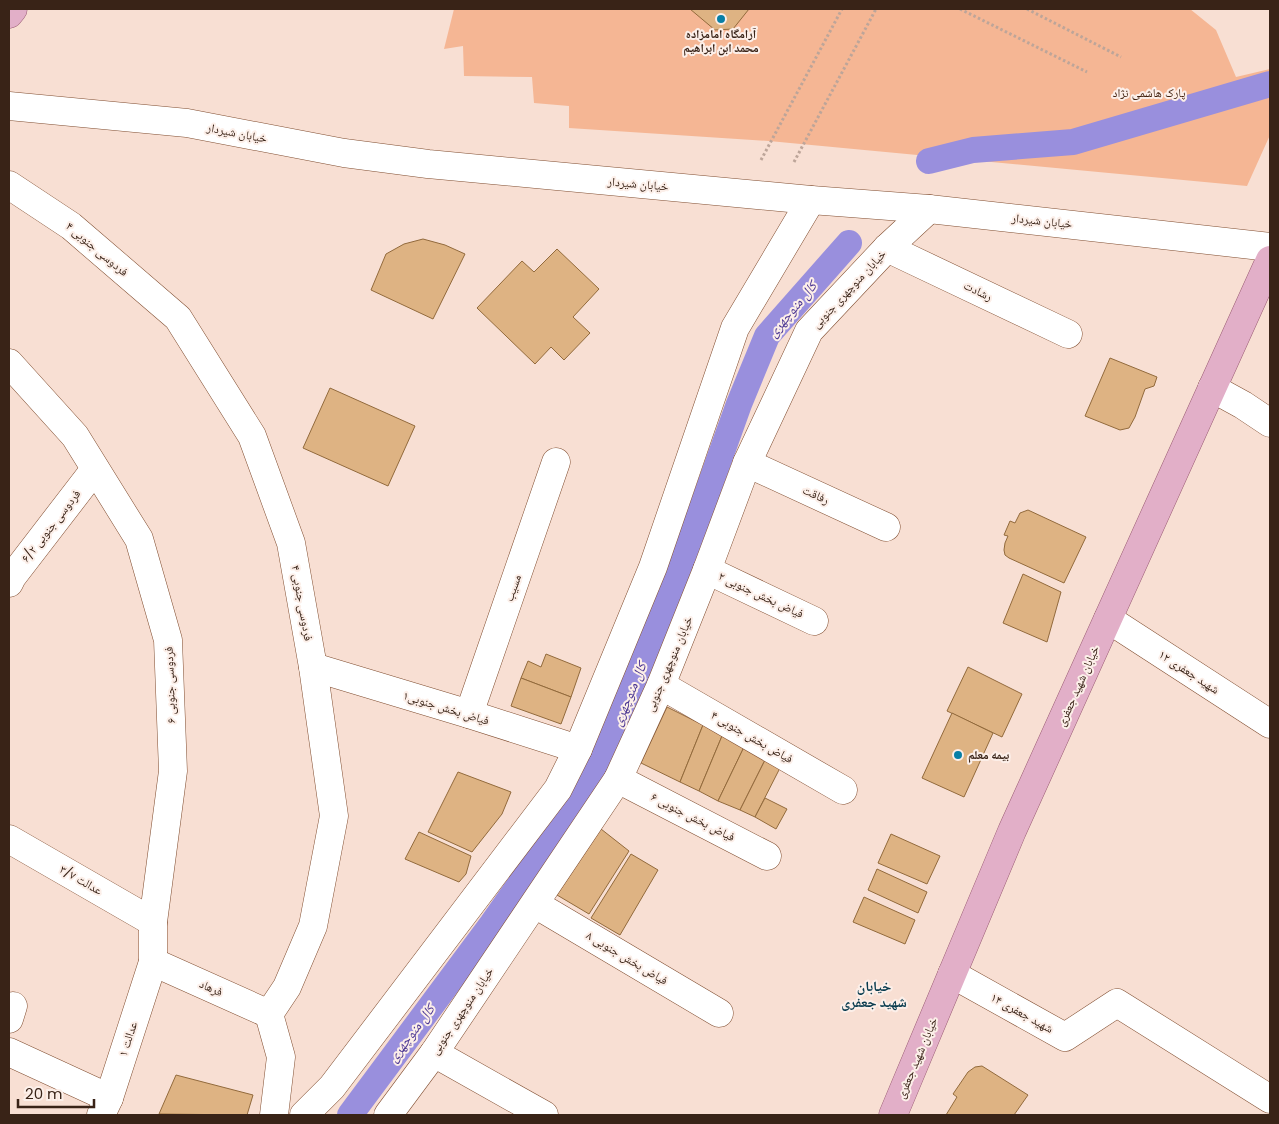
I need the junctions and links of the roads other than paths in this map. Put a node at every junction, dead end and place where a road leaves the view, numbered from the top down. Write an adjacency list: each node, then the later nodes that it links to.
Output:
1 (13, 9): 2 (main road)
2 (9, 14)
3 (9, 106): 5 (street, خیابان شیردار)
4 (9, 184): 22 (street, فردوسی جنوبی ۴)
5 (811, 200): 6 (street, خیابان شیردار); 26 (street)
6 (929, 209): 7 (street, خیابان شیردار); 8 (street, خیابان منوچهری جنوبی)
7 (1270, 247)
8 (888, 248): 10 (street, رشادت); 15 (street, خیابان منوچهری جنوبی)
9 (1270, 260): 12 (main road, خیابان شهید جعفری)
10 (1068, 334)
11 (9, 363): 16 (street, فردوسی جنوبی ۶)
12 (1212, 388): 13 (street); 20 (main road, خیابان شهید جعفری)
13 (1270, 423)
14 (556, 462): 24 (street, مسیب)
15 (747, 463): 17 (street, رفاقت); 18 (street, خیابان منوچهری جنوبی)
16 (95, 469): 19 (street, فردوسی جنوبی ۶/۲); 32 (street, فردوسی جنوبی ۶)
17 (886, 527)
18 (707, 570): 21 (street, فیاض بخش جنوبی ۲); 23 (street, خیابان منوچهری جنوبی)
19 (10, 578)
20 (1108, 619): 25 (street, شهید جعفری ۱۲); 34 (main road, خیابان شهید جعفری)
21 (814, 621)
22 (313, 668): 24 (street, فیاض بخش جنوبی۱); 36 (street, فردوسی جنوبی ۴)
23 (661, 685): 27 (street, خیابان منوچهری جنوبی); 28 (street, فیاض بخش جنوبی ۴)
24 (469, 714): 26 (street, فیاض بخش جنوبی۱)
25 (1270, 724)
26 (578, 749): 42 (street)
27 (618, 779): 30 (street, فیاض بخش جنوبی ۶); 31 (street, خیابان منوچهری جنوبی)
28 (843, 790)
29 (9, 839): 32 (street, عدالت ۳/۷)
30 (768, 856)
31 (535, 904): 35 (street, فیاض بخش جنوبی ۸); 38 (street, خیابان منوچهری جنوبی)
32 (153, 922): 33 (street, فردوسی جنوبی ۶)
33 (154, 962): 36 (street, فرهاد); 40 (street, عدالت ۱)
34 (952, 974): 39 (street, شهید جعفری ۱۴); 45 (main road, خیابان شهید جعفری)
35 (719, 1013)
36 (269, 1014): 41 (street)
37 (9, 1052): 40 (street)
38 (434, 1053): 43 (street, خیابان منوچهری جنوبی); 44 (street)
39 (1270, 1099)
40 (105, 1107)
41 (274, 1115)
42 (304, 1115)
43 (388, 1115)
44 (544, 1115)
45 (893, 1115)

